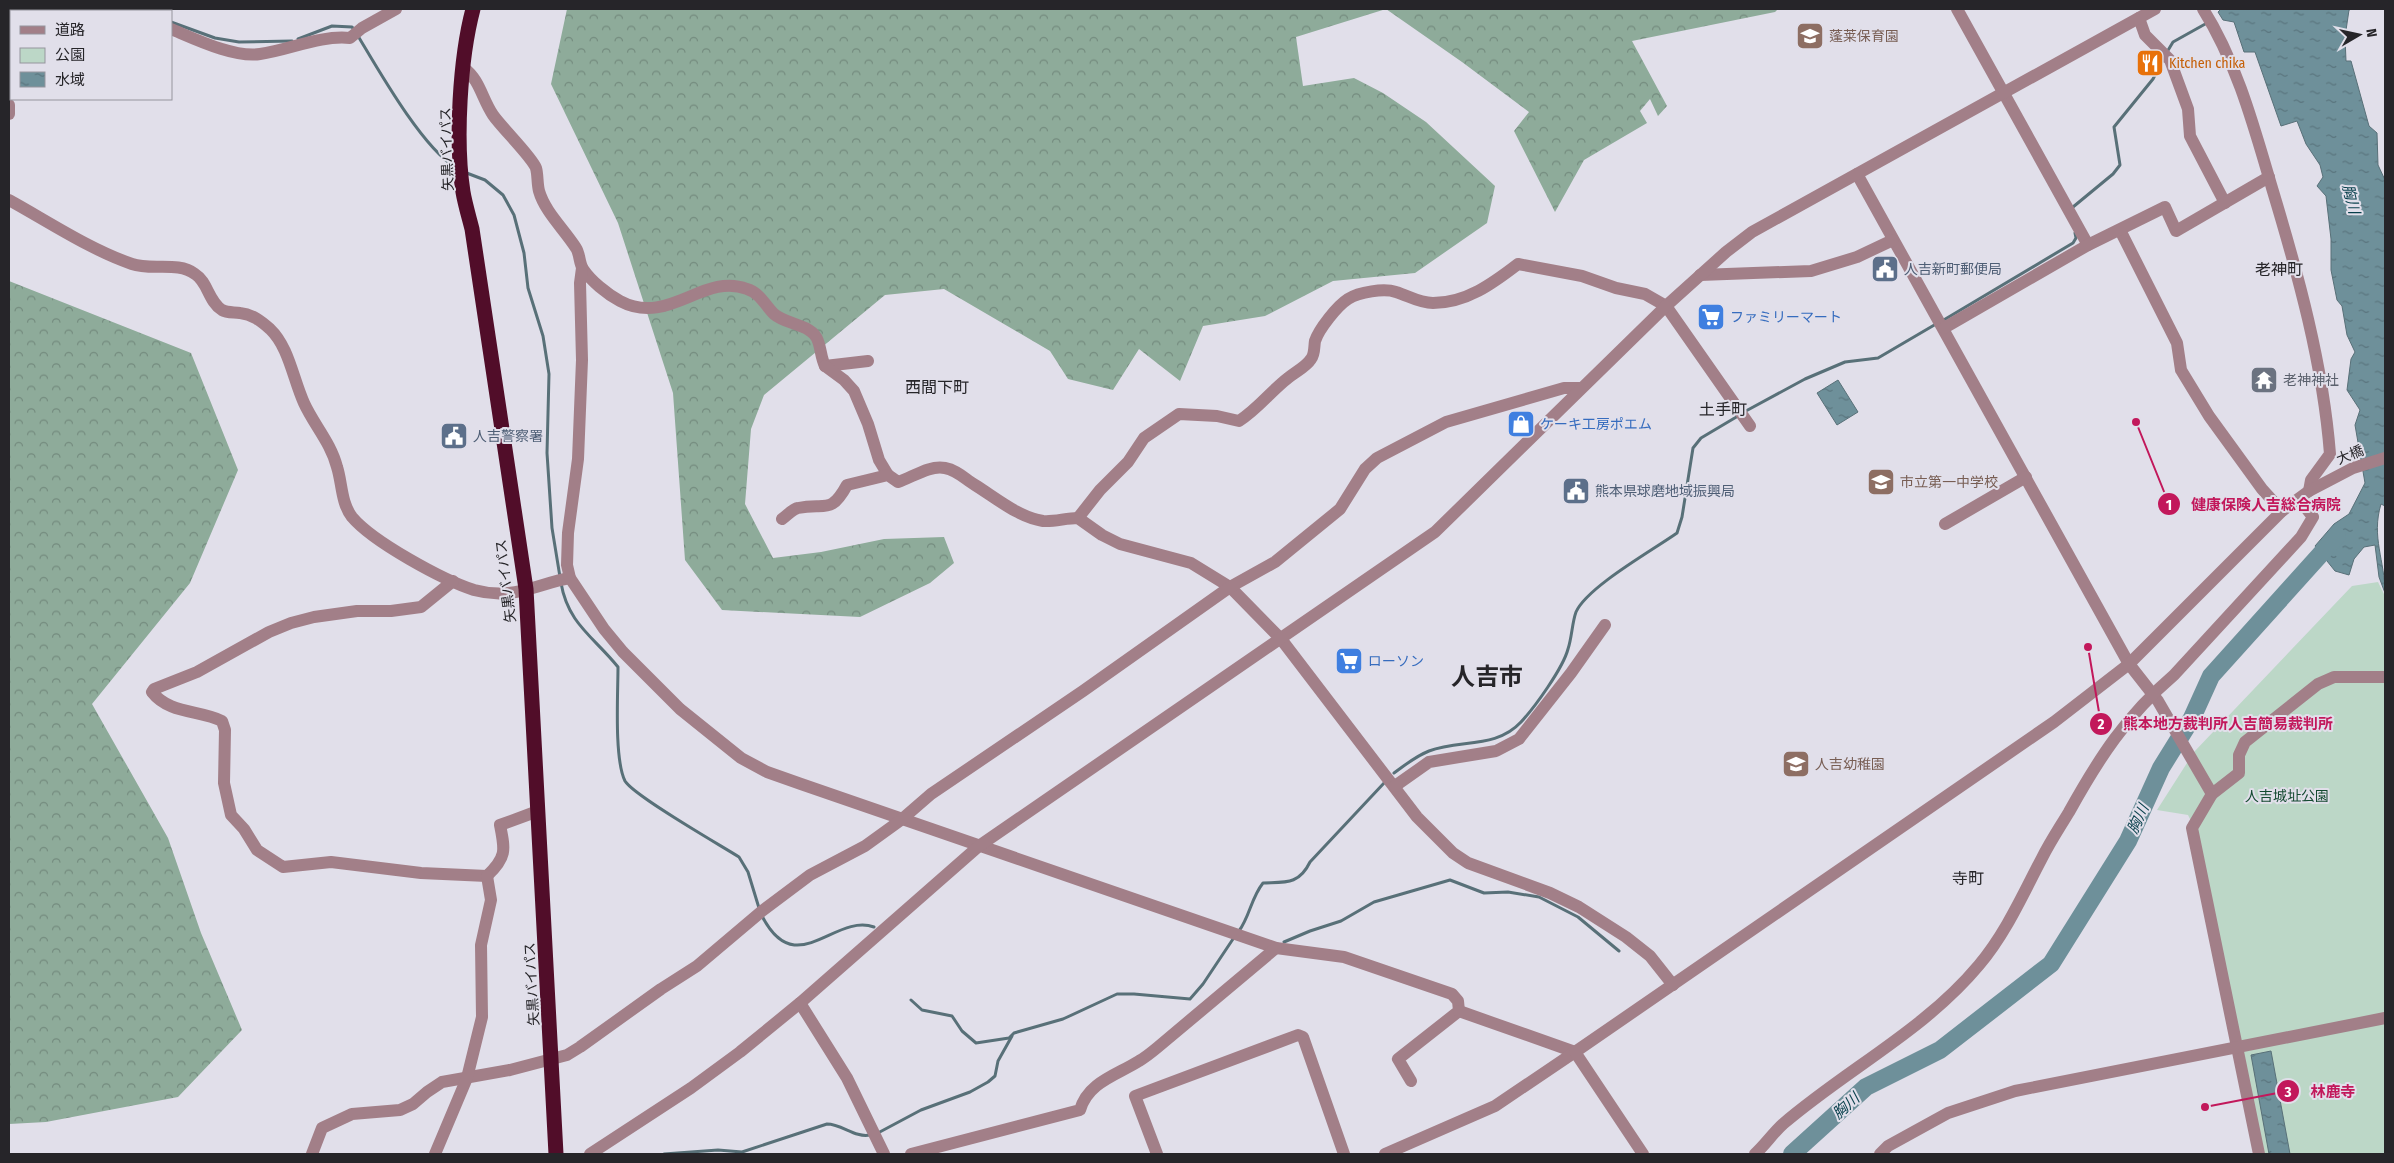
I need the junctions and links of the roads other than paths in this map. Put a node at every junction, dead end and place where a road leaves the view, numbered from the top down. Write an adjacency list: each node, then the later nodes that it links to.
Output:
1 (396, 9): 7 (street)
2 (474, 9): 8 (highway, 矢黒バイパス)
3 (1957, 9): 9 (street)
4 (2203, 9): 13 (street)
5 (2152, 10): 6 (street)
6 (2139, 18): 9 (street); 15 (street)
7 (172, 29)
8 (464, 68): 19 (street); 38 (highway, 矢黒バイパス)
9 (2003, 94): 12 (street); 18 (street)
10 (9, 105): 11 (street)
11 (9, 114)
12 (1857, 174): 17 (street); 20 (street)
13 (2269, 177): 15 (street); 30 (street)
14 (9, 200): 36 (street)
15 (2225, 203): 16 (street)
16 (2120, 230): 18 (street); 31 (street)
17 (1893, 240): 20 (street); 22 (street)
18 (2088, 245): 22 (street)
19 (582, 268): 24 (street); 35 (street)
20 (1700, 275): 21 (street)
21 (1666, 306): 25 (street); 26 (street); 32 (street)
22 (1944, 328): 29 (street)
23 (868, 361): 24 (street)
24 (825, 366): 28 (street)
25 (1581, 388): 37 (street); 40 (street)
26 (1750, 426)
27 (2385, 458): 30 (street, 大橋)
28 (888, 475): 32 (street); 33 (street)
29 (2026, 477): 34 (street); 41 (street)
30 (2304, 495): 31 (street, 大橋); 43 (street)
31 (2282, 511): 41 (street, 大橋)
32 (1078, 518): 37 (street)
33 (782, 519)
34 (1945, 524)
35 (570, 578): 38 (street); 47 (street)
36 (452, 581): 38 (street); 49 (street)
37 (1230, 587): 40 (street); 47 (street)
38 (526, 589): 46 (highway, 矢黒バイパス)
39 (1605, 625): 44 (street)
40 (1281, 639): 44 (street); 48 (street)
41 (2130, 664): 43 (street); 51 (street, 大橋)
42 (2385, 677): 45 (street)
43 (2155, 697): 45 (street); 70 (street)
44 (1395, 786): 51 (street)
45 (2212, 794): 55 (street)
46 (538, 811): 49 (street); 57 (highway, 矢黒バイパス)
47 (901, 820): 48 (street); 57 (street)
48 (979, 846): 50 (street); 52 (street)
49 (487, 876): 58 (street)
50 (1276, 948): 53 (street); 65 (street)
51 (1673, 985): 56 (street, 大橋)
52 (800, 1003): 63 (street); 64 (street)
53 (1459, 1011): 56 (street); 59 (street)
54 (2385, 1018): 55 (street)
55 (2237, 1046): 71 (street); 72 (street)
56 (1575, 1052): 68 (street, 大橋); 69 (street)
57 (552, 1059): 58 (street); 62 (highway, 矢黒バイパス)
58 (467, 1078): 60 (street); 61 (street)
59 (1411, 1081)
60 (312, 1154)
61 (435, 1154)
62 (556, 1154)
63 (590, 1154)
64 (884, 1154)
65 (911, 1154)
66 (1157, 1154): 67 (street)
67 (1344, 1154)
68 (1385, 1154)
69 (1643, 1154)
70 (1755, 1154)
71 (1880, 1154)
72 (2260, 1154)

